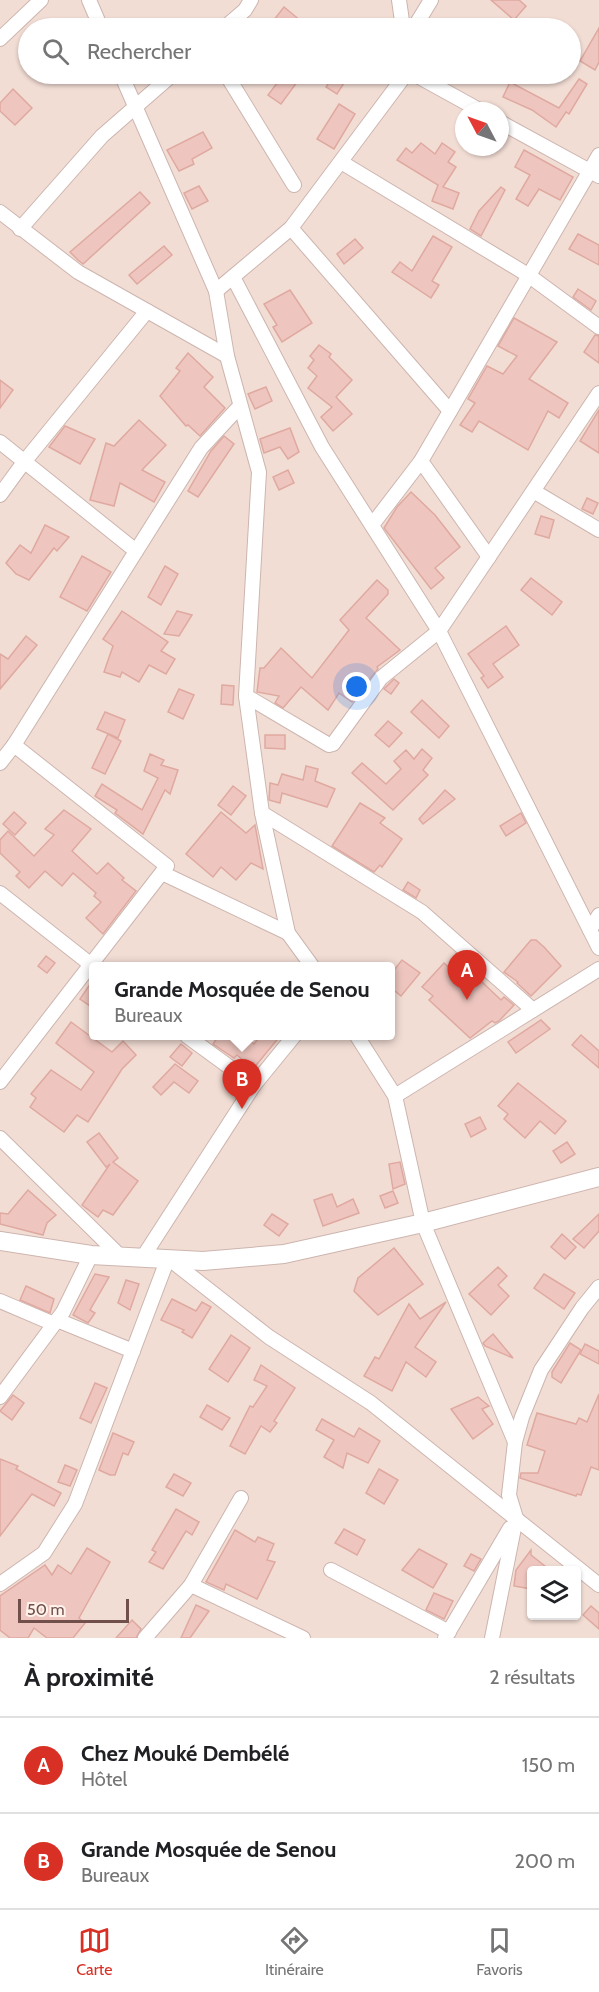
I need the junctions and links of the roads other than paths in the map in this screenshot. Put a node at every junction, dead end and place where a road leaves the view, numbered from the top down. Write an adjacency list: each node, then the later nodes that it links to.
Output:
1 (41, 0): 6 (street)
2 (89, 0): 7 (street)
3 (251, 0): 8 (street)
4 (399, 0): 9 (street)
5 (431, 0): 10 (street)
6 (22, 18)
7 (97, 18)
8 (236, 18)
9 (401, 18)
10 (420, 18)
11 (18, 21): 12 (street)
12 (0, 38)
13 (125, 84): 19 (street)
14 (161, 84): 19 (street)
15 (232, 84): 24 (street)
16 (398, 84): 22 (street)
17 (432, 84): 18 (street)
18 (465, 102)
19 (135, 106): 27 (street); 30 (street)
20 (509, 127): 23 (street)
21 (599, 155): 23 (street)
22 (340, 162): 26 (street); 28 (street)
23 (594, 174): 28 (street)
24 (294, 185)
25 (0, 213): 27 (street)
26 (291, 228): 29 (street); 36 (street)
27 (20, 229): 31 (street)
28 (528, 275): 32 (street); 36 (street)
29 (232, 277): 30 (street); 42 (street)
30 (216, 291): 33 (street)
31 (147, 311): 33 (street); 39 (street)
32 (599, 327)
33 (227, 356): 35 (street)
34 (599, 393): 40 (street)
35 (240, 406): 44 (street); 47 (street)
36 (450, 411): 38 (street)
37 (0, 442): 39 (street)
38 (421, 461): 42 (street); 45 (street)
39 (24, 462): 41 (street); 44 (street)
40 (535, 492): 43 (street); 45 (street)
41 (0, 495)
42 (372, 525): 46 (street)
43 (599, 530)
44 (136, 551): 48 (street)
45 (489, 557): 46 (street)
46 (439, 631): 47 (street); 53 (street)
47 (246, 696): 49 (street)
48 (6, 752): 50 (street)
49 (262, 813): 54 (street); 61 (street)
50 (162, 873): 54 (street); 56 (street)
51 (0, 893): 58 (street)
52 (599, 915): 53 (street)
53 (590, 930): 55 (street)
54 (288, 933): 57 (street)
55 (599, 948)
56 (95, 962)
57 (309, 962)
58 (89, 964)
59 (599, 969): 61 (street)
60 (89, 970): 65 (street)
61 (533, 1010): 67 (street)
62 (194, 1040): 66 (street)
63 (290, 1040): 66 (street)
64 (360, 1040): 67 (street)
65 (0, 1082)
66 (254, 1084): 74 (street)
67 (395, 1096): 70 (street)
68 (0, 1138): 73 (street)
69 (599, 1177): 70 (street)
70 (423, 1223): 75 (street); 81 (street)
71 (0, 1242): 72 (street)
72 (91, 1255): 73 (street); 78 (street)
73 (120, 1256): 74 (street)
74 (143, 1257): 75 (street)
75 (168, 1258): 79 (street); 83 (street)
76 (599, 1287): 81 (street)
77 (0, 1301): 78 (street)
78 (56, 1322): 79 (street); 80 (street)
79 (133, 1352): 85 (street)
80 (0, 1397)
81 (515, 1442): 83 (street)
82 (241, 1498): 86 (street)
83 (516, 1518): 87 (street); 88 (street); 91 (street)
84 (332, 1570): 88 (street)
85 (0, 1584)
86 (191, 1585): 89 (street); 90 (street)
87 (599, 1585)
88 (447, 1635)
89 (145, 1638)
90 (303, 1638)
91 (492, 1638)

